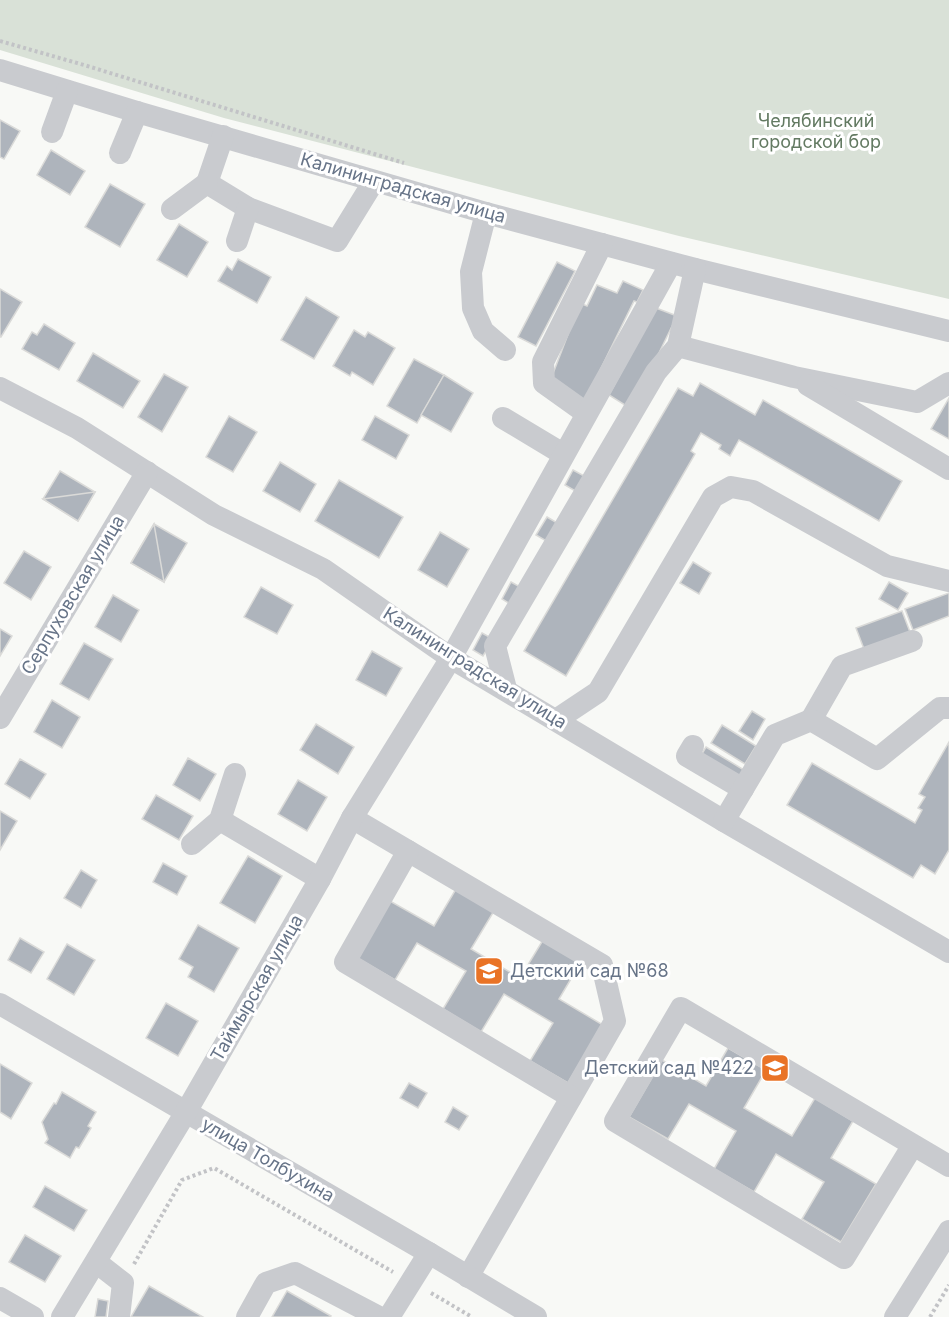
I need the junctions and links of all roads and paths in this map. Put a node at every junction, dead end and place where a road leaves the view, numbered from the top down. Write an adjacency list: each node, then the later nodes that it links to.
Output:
1 (0, 40): 8 (path)
2 (0, 70): 3 (street, Калининградская улица)
3 (67, 91): 4 (street, Калининградская улица); 5 (street)
4 (137, 112): 6 (street, Калининградская улица); 7 (street)
5 (52, 132)
6 (223, 136): 9 (street, Калининградская улица); 10 (street)
7 (120, 153)
8 (414, 166)
9 (374, 180): 12 (street); 13 (street, Калининградская улица)
10 (207, 183): 11 (street); 12 (street)
11 (172, 208)
12 (248, 208): 14 (street)
13 (486, 213): 15 (street, Калининградская улица); 20 (street)
14 (237, 241)
15 (602, 244): 16 (street, Калининградская улица); 24 (street)
16 (670, 263): 17 (street, Калининградская улица); 24 (street, Таймырская улица)
17 (695, 269): 18 (street, Калининградская улица); 19 (street)
18 (949, 331)
19 (678, 346): 21 (street); 32 (street)
20 (505, 350)
21 (794, 377): 22 (street); 27 (street)
22 (949, 383)
23 (0, 388): 28 (street, Калининградская улица)
24 (586, 413): 26 (street, Таймырская улица)
25 (503, 418): 26 (street)
26 (563, 454): 31 (street, Таймырская улица)
27 (949, 469)
28 (147, 472): 31 (street, Калининградская улица); 33 (street, Серпуховская улица)
29 (949, 581): 35 (street)
30 (912, 641): 36 (street)
31 (451, 658): 32 (street, Калининградская улица); 40 (street, Таймырская улица)
32 (506, 689): 35 (street, Калининградская улица)
33 (4, 704)
34 (949, 708): 36 (street)
35 (556, 720): 42 (street, Калининградская улица)
36 (812, 720): 39 (street)
37 (693, 746): 39 (street)
38 (235, 774): 41 (street)
39 (743, 789): 42 (street)
40 (352, 818): 44 (street); 45 (street, Таймырская улица)
41 (220, 820): 43 (street); 45 (street)
42 (724, 821): 46 (street, Калининградская улица)
43 (192, 844)
44 (408, 850): 48 (street); 48 (street)
45 (320, 879): 49 (street, Таймырская улица)
46 (946, 945)
47 (0, 1004): 49 (street, улица Толбухина)
48 (571, 1096): 55 (street)
49 (186, 1112): 53 (street, улица Толбухина); 54 (street, Таймырская улица)
50 (913, 1145): 50 (street); 51 (street)
51 (949, 1166)
52 (949, 1231): 68 (street)
53 (429, 1253): 55 (street, улица Толбухина); 56 (street)
54 (96, 1262): 57 (street); 61 (street, Таймырская улица)
55 (468, 1277): 67 (street, улица Толбухина)
56 (411, 1282): 57 (path); 65 (street); 66 (path)
57 (123, 1283): 62 (street)
58 (949, 1285): 69 (path)
59 (0, 1298): 60 (street)
60 (33, 1317)
61 (62, 1317)
62 (119, 1317)
63 (247, 1317): 64 (street)
64 (379, 1317)
65 (389, 1317)
66 (472, 1317)
67 (536, 1317)
68 (895, 1317)
69 (930, 1317)

